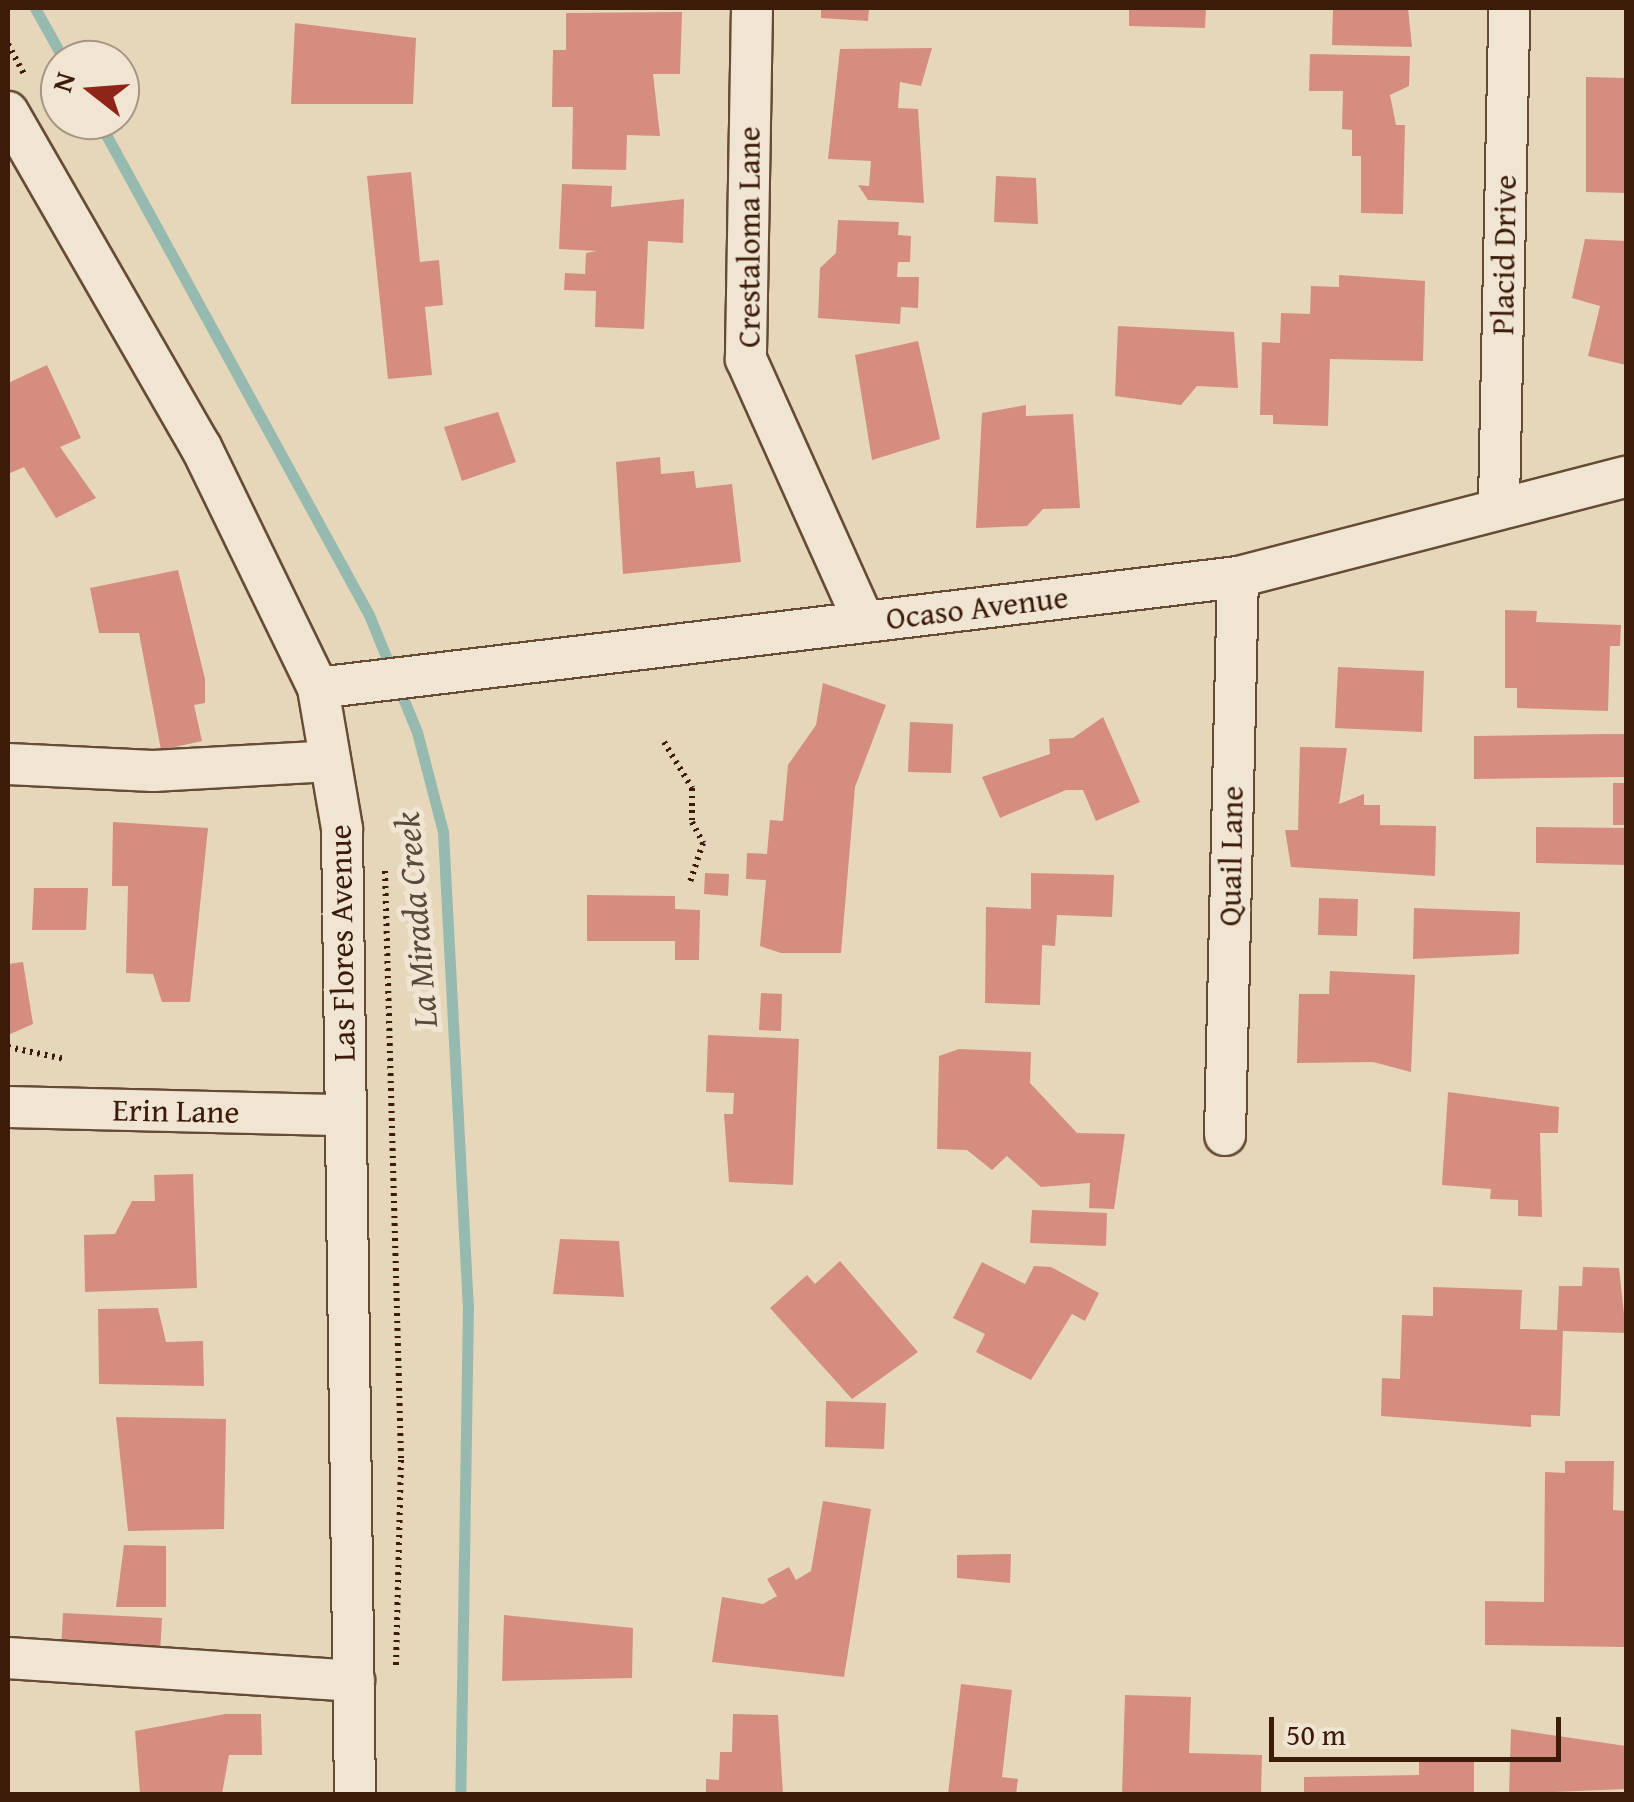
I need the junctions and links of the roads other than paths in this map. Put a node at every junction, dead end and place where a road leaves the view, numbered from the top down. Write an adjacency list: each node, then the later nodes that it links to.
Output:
1 (752, 8): 7 (street, Crestaloma Lane)
2 (1510, 8): 5 (street, Placid Drive)
3 (8, 112): 8 (street, Las Flores Avenue)
4 (1626, 477): 5 (street, Ocaso Avenue)
5 (1498, 503): 6 (street, Ocaso Avenue)
6 (1238, 577): 7 (street, Ocaso Avenue); 13 (street, Quail Lane)
7 (864, 621): 8 (street, Ocaso Avenue)
8 (318, 688): 9 (street, Las Flores Avenue)
9 (330, 761): 10 (street); 12 (street, Las Flores Avenue)
10 (8, 764)
11 (8, 1107): 12 (street, Erin Lane)
12 (345, 1115): 15 (street, Las Flores Avenue)
13 (1225, 1135)
14 (8, 1658): 15 (street)
15 (354, 1681): 16 (street, Las Flores Avenue)
16 (355, 1794)

